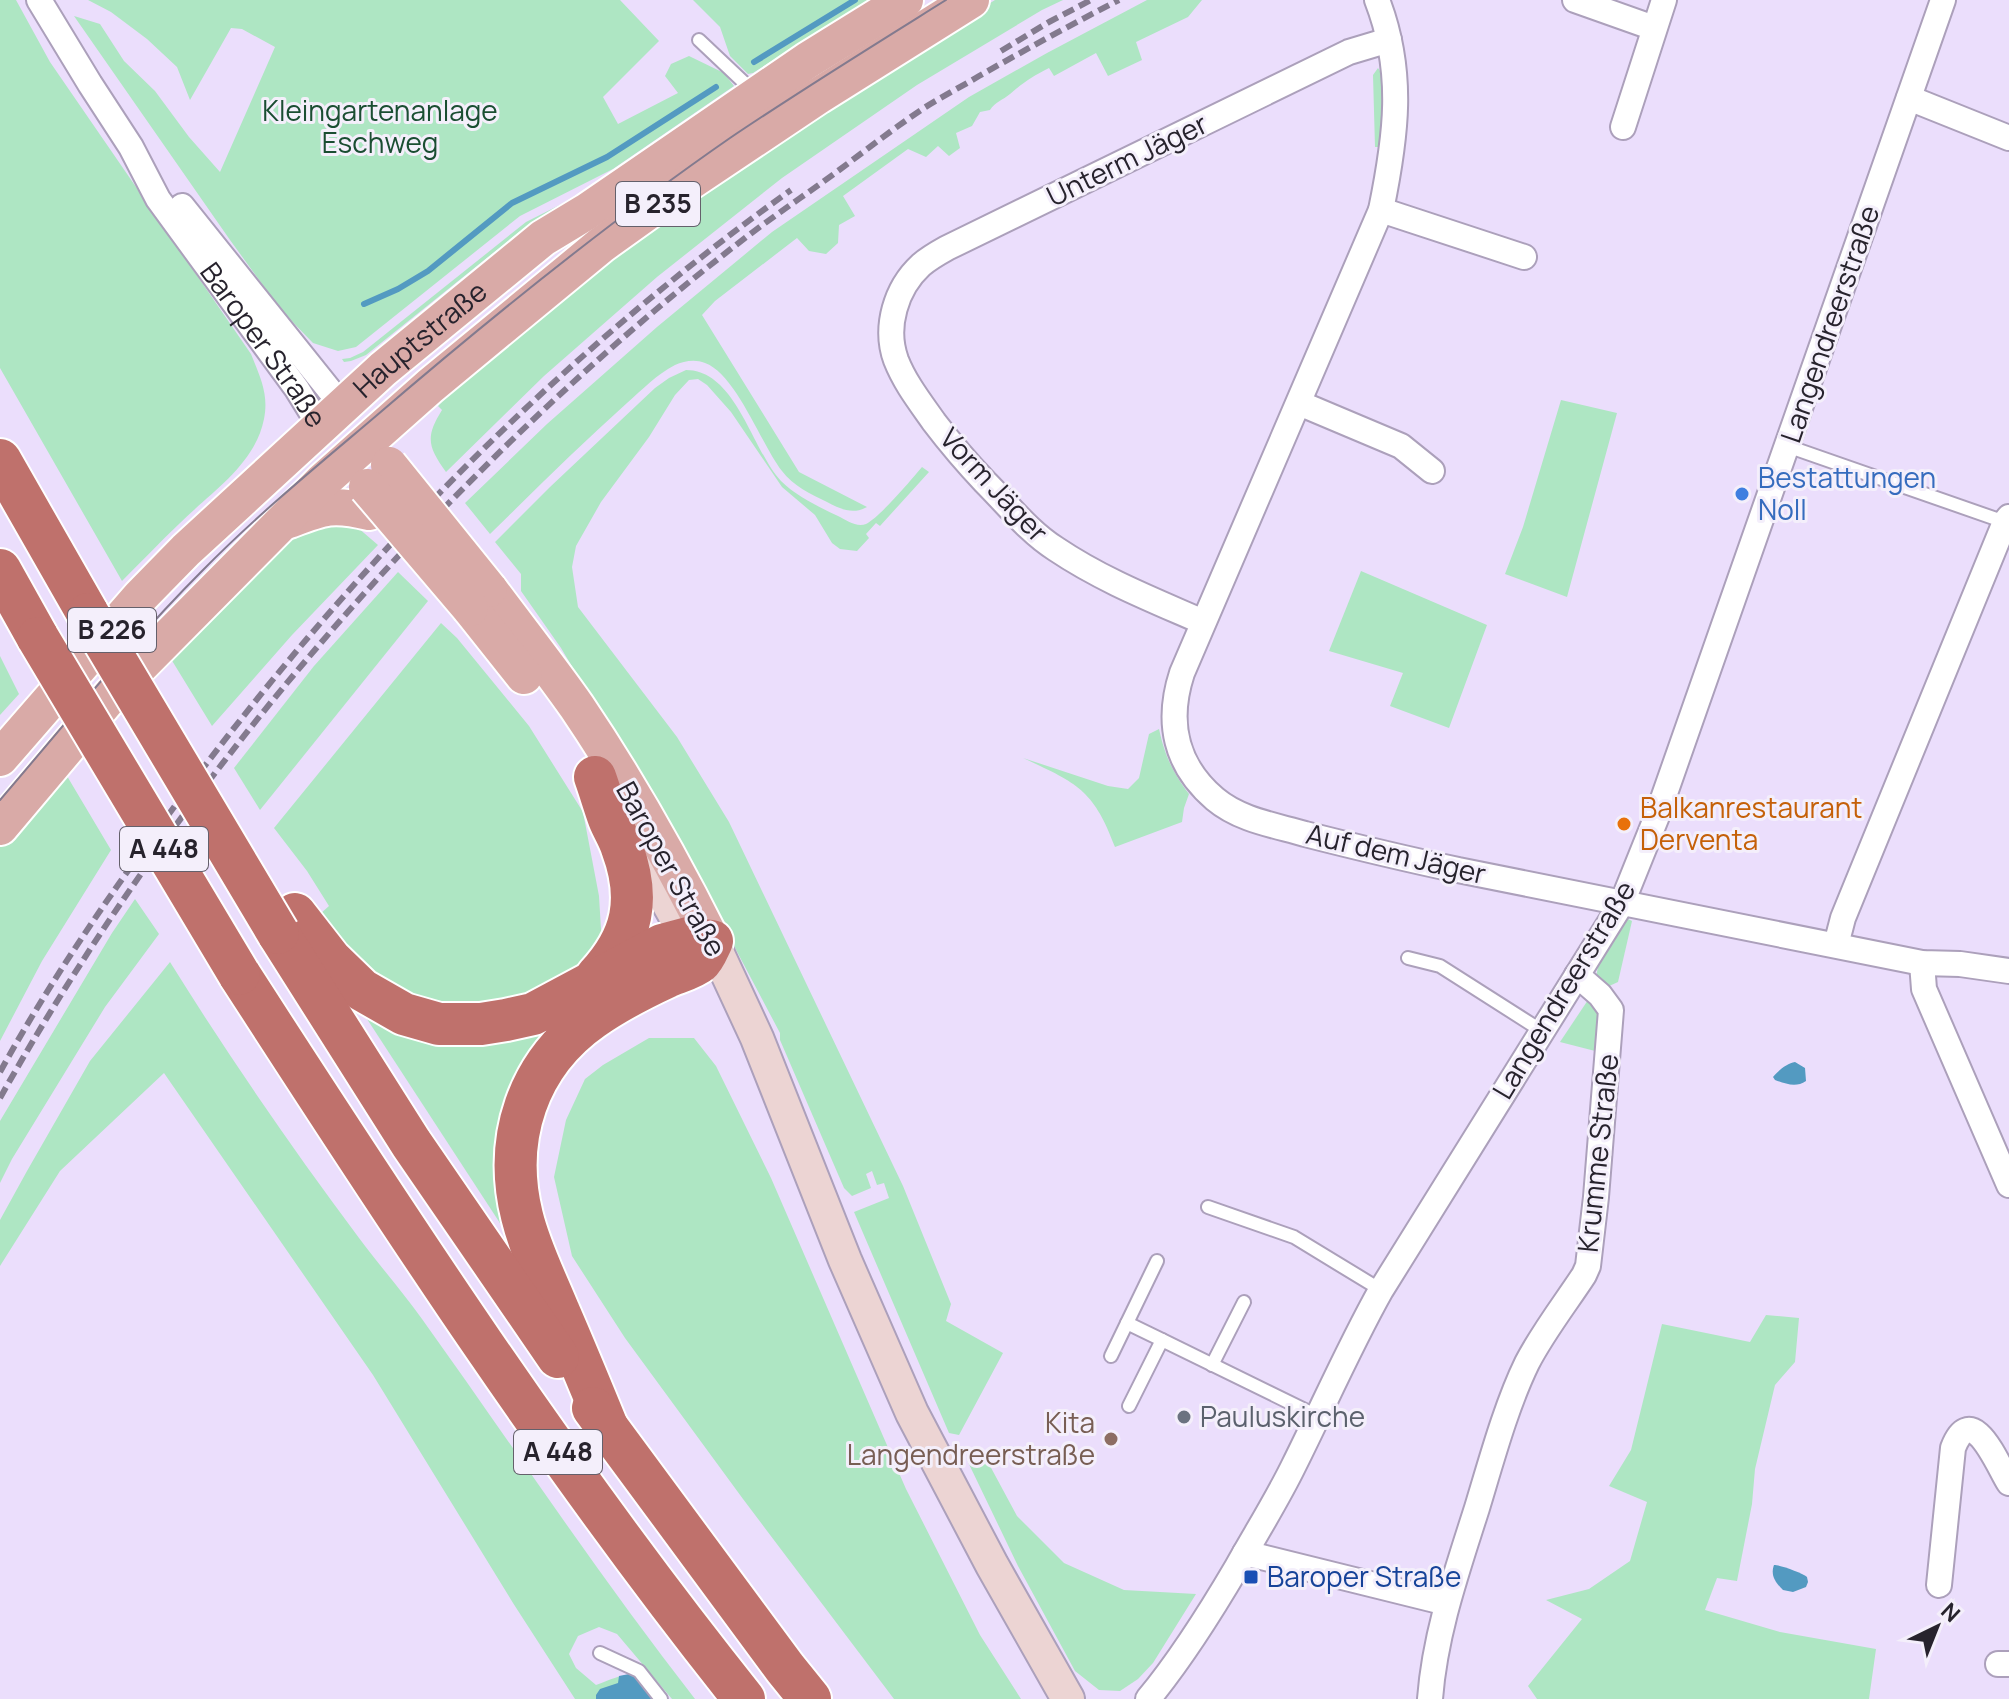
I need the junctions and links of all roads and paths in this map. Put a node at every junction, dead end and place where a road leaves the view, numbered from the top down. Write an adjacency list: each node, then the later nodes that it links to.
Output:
1 (39, 0): 19 (street, Baroper Straße)
2 (905, 0): 11 (main road, Hauptstraße / B 235)
3 (971, 0): 22 (main road, Hauptstraße / B 235)
4 (1377, 0): 10 (street, Auf dem Jäger)
5 (1575, 0): 8 (street)
6 (1664, 0): 8 (street)
7 (1943, 0): 12 (street, Langendreerstraße)
8 (1654, 28): 13 (street)
9 (699, 40): 11 (lane)
10 (1389, 40): 15 (street, Auf dem Jäger); 17 (street, Unterm Jäger)
11 (756, 94): 19 (main road, Hauptstraße / B 235)
12 (1909, 98): 14 (street); 20 (street, Langendreerstraße)
13 (1623, 127)
14 (2009, 138)
15 (1381, 210): 16 (street); 18 (street, Auf dem Jäger)
16 (1524, 257)
17 (893, 313): 28 (street, Vorm Jäger)
18 (1299, 403): 23 (street); 28 (street, Auf dem Jäger)
19 (332, 416): 22 (main road, Baroper Straße); 30 (main road, Hauptstraße / B 226)
20 (1787, 446): 24 (lane); 33 (street, Langendreerstraße)
21 (0, 460): 34 (highway, A 448, bridge)
22 (371, 468): 25 (main road, Baroper Straße, bridge); 25 (main road, Baroper Straße); 32 (main road, B 226)
23 (1432, 471)
24 (2007, 520): 35 (street)
25 (419, 525): 27 (main road, Baroper Straße, bridge)
26 (0, 570): 29 (highway)
27 (479, 598): 31 (main road, Baroper Straße); 36 (main road, Baroper Straße)
28 (1203, 622): 33 (street, Auf dem Jäger)
29 (21, 632): 61 (highway, A 448, bridge)
30 (0, 758)
31 (595, 777): 36 (main road, Baroper Straße); 41 (highway)
32 (0, 827)
33 (1622, 903): 35 (street, Auf dem Jäger); 40 (street, Langendreerstraße)
34 (287, 924): 41 (highway); 54 (highway, A 448)
35 (1836, 945): 38 (street, Auf dem Jäger)
36 (700, 947): 41 (highway); 54 (highway); 63 (main road, Baroper Straße)
37 (1408, 958): 42 (lane)
38 (1922, 963): 39 (street, Auf dem Jäger); 43 (street)
39 (2009, 971)
40 (1577, 975): 42 (street, Langendreerstraße); 58 (street, Krumme Straße)
41 (591, 983)
42 (1542, 1031): 46 (street, Langendreerstraße)
43 (2009, 1185)
44 (1208, 1207): 46 (lane)
45 (1157, 1261): 48 (lane)
46 (1381, 1290): 53 (street, Langendreerstraße)
47 (1244, 1302): 51 (lane)
48 (1127, 1323): 49 (lane); 50 (lane)
49 (1162, 1340): 51 (lane); 52 (lane)
50 (1111, 1356)
51 (1212, 1365): 53 (lane)
52 (1129, 1406)
53 (1317, 1416): 56 (street, Langendreerstraße)
54 (608, 1429): 62 (highway, A 448)
55 (2009, 1483): 57 (street)
56 (1245, 1553): 58 (street); 64 (street, Langendreerstraße)
57 (1939, 1585)
58 (1447, 1603): 65 (street, Krumme Straße)
59 (600, 1653): 60 (lane)
60 (661, 1699)
61 (744, 1699)
62 (810, 1699)
63 (1068, 1699)
64 (1148, 1699)
65 (1430, 1699)

